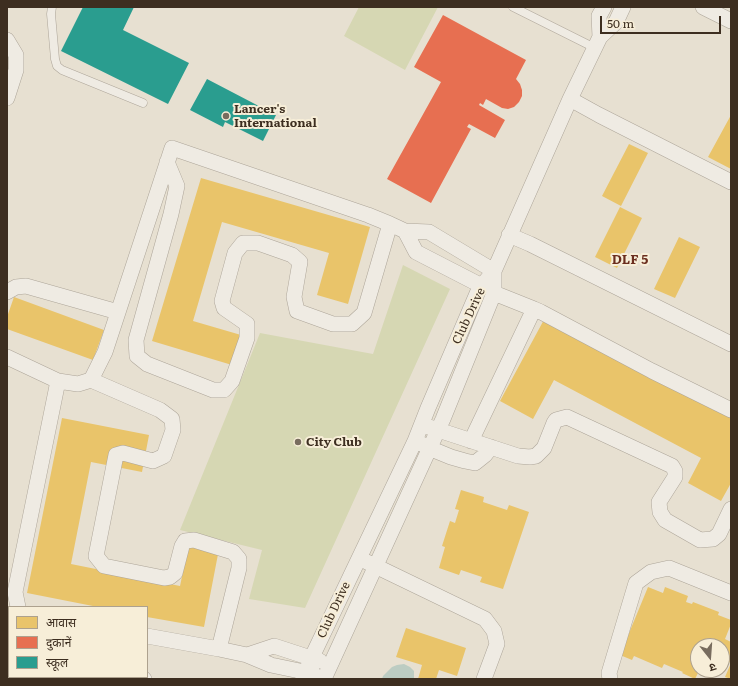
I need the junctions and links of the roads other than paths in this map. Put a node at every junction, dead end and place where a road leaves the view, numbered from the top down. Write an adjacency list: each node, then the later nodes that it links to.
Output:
1 (52, 7): 11 (lane)
2 (513, 7): 8 (lane)
3 (604, 7): 8 (street)
4 (623, 7): 8 (street)
5 (706, 8): 6 (street)
6 (731, 21)
7 (7, 40): 9 (street)
8 (598, 43): 10 (street, Club Drive)
9 (7, 98)
10 (570, 99): 13 (street); 16 (street, Club Drive)
11 (143, 103)
12 (167, 162): 14 (street); 14 (street); 21 (street)
13 (731, 182)
14 (390, 224): 15 (street)
15 (405, 231): 17 (street); 18 (street)
16 (509, 235): 17 (street, Club Drive); 22 (street)
17 (494, 271): 18 (street, Club Drive)
18 (488, 289): 20 (street); 27 (street, Club Drive); 28 (street, Club Drive)
19 (7, 292): 21 (street)
20 (534, 309): 26 (street); 30 (street)
21 (118, 312): 24 (street)
22 (731, 344)
23 (7, 357): 25 (street)
24 (91, 380): 25 (street); 39 (street)
25 (58, 381): 37 (street)
26 (731, 410)
27 (422, 425): 28 (street); 29 (street, Club Drive)
28 (437, 430): 30 (street); 32 (street, Club Drive)
29 (415, 441): 32 (street); 34 (street, Club Drive)
30 (471, 441): 31 (street)
31 (491, 447): 32 (street); 33 (street)
32 (429, 448): 35 (street, Club Drive)
33 (731, 509)
34 (359, 558): 35 (street); 40 (street, Club Drive)
35 (376, 566): 41 (street, Club Drive); 42 (street)
36 (731, 593): 43 (street)
37 (18, 606)
38 (148, 636): 39 (street)
39 (219, 649): 40 (street)
40 (306, 670): 41 (street)
41 (326, 673)
42 (484, 679)
43 (610, 679)

